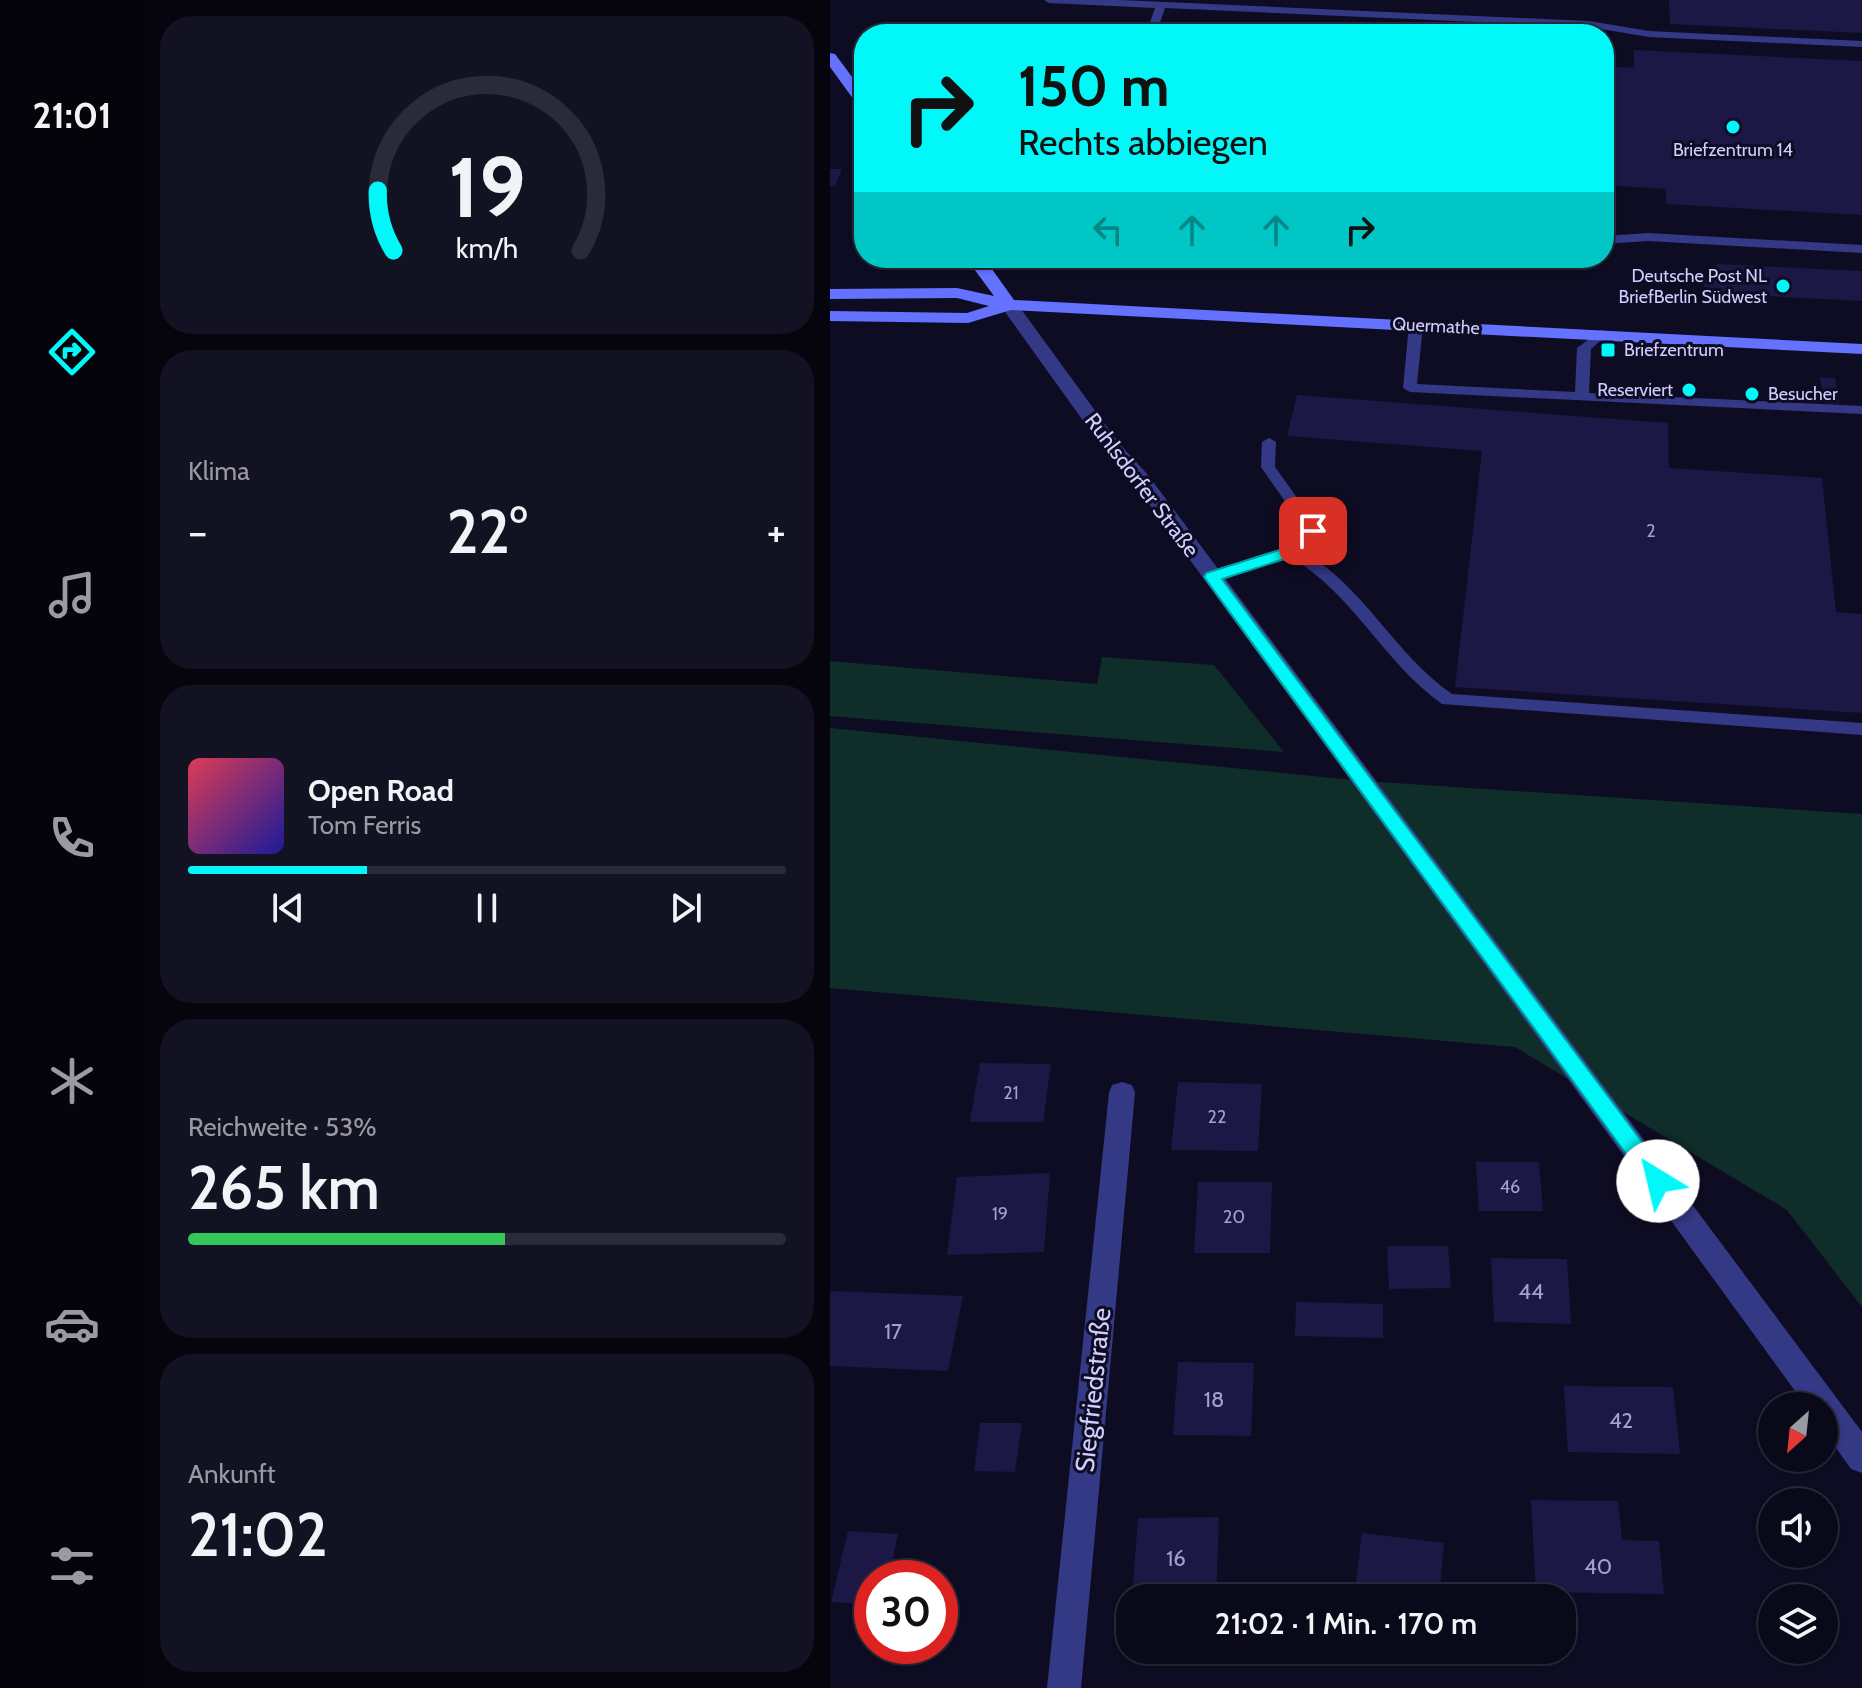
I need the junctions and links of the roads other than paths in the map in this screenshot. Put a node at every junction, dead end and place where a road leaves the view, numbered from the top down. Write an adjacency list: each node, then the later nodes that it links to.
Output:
1 (1049, 0): 2 (lane)
2 (1161, 5): 3 (lane); 4 (lane)
3 (1154, 24)
4 (1589, 24)
5 (1614, 28): 6 (lane)
6 (1862, 44)
7 (830, 57): 8 (main road)
8 (854, 90)
9 (1614, 239): 10 (lane)
10 (1862, 249)
11 (982, 268): 13 (main road, Ruhlsdorfer Straße)
12 (830, 294): 13 (main road, Quermathe)
13 (1009, 305): 14 (main road, Quermathe); 15 (main road, Quermathe); 22 (street, Ruhlsdorfer Straße)
14 (830, 316)
15 (1416, 325): 16 (main road, Quermathe); 18 (lane)
16 (1601, 334): 17 (main road, Quermathe); 18 (lane)
17 (1862, 349)
18 (1582, 397): 19 (lane)
19 (1862, 410)
20 (1269, 442): 21 (lane)
21 (1291, 551): 22 (lane); 23 (lane)
22 (1212, 577): 25 (street, Ruhlsdorfer Straße)
23 (1862, 729)
24 (1122, 1093): 28 (street, Siegfriedstraße)
25 (1814, 1392)
26 (1838, 1425): 27 (street, Ruhlsdorfer Straße)
27 (1862, 1458)
28 (1064, 1688)

